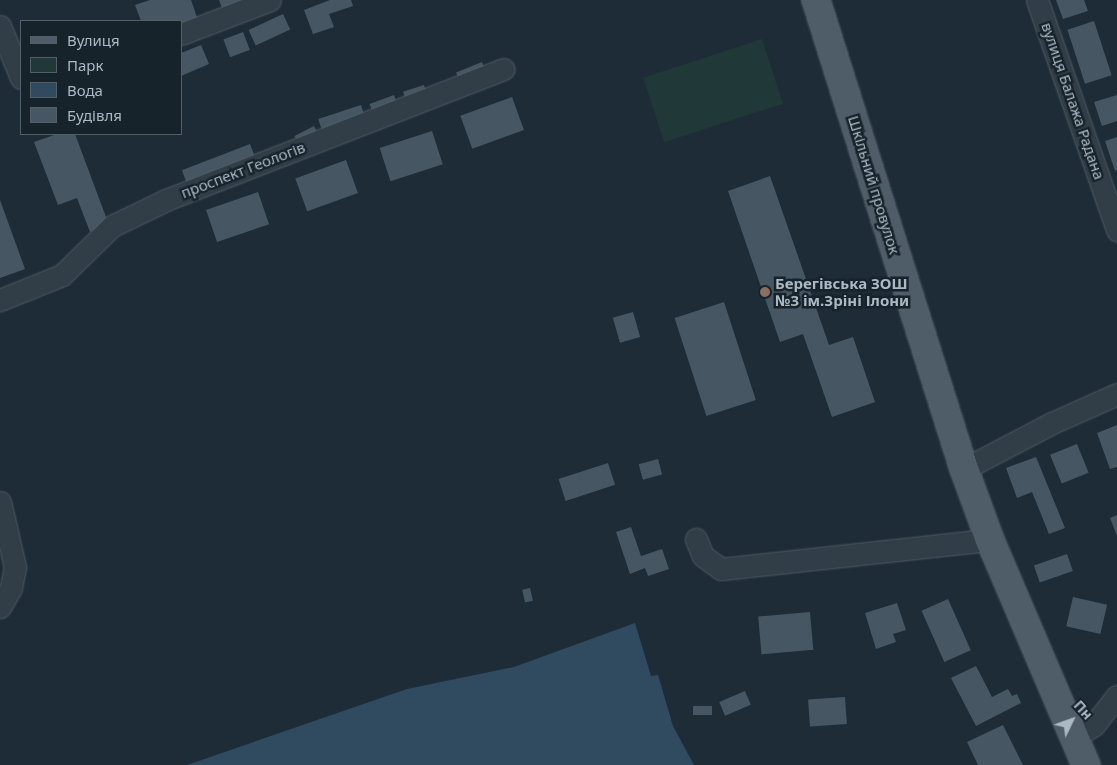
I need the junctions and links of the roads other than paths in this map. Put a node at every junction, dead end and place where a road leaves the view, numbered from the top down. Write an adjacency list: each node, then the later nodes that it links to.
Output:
1 (270, 0): 5 (street)
2 (816, 0): 11 (main road, Шкільний провулок)
3 (1037, 0): 8 (street, вулиця Балажа Радана)
4 (0, 26): 7 (street)
5 (182, 34)
6 (504, 69): 9 (street, проспект Геологів)
7 (20, 76)
8 (1117, 230)
9 (0, 300)
10 (1117, 394): 11 (street)
11 (964, 469): 14 (main road, Шкільний провулок)
12 (0, 502): 15 (street)
13 (696, 539): 14 (street)
14 (990, 540): 17 (main road, Шкільний провулок)
15 (0, 607)
16 (1117, 696): 17 (street)
17 (1074, 737): 18 (main road, Шкільний провулок)
18 (1086, 765)

